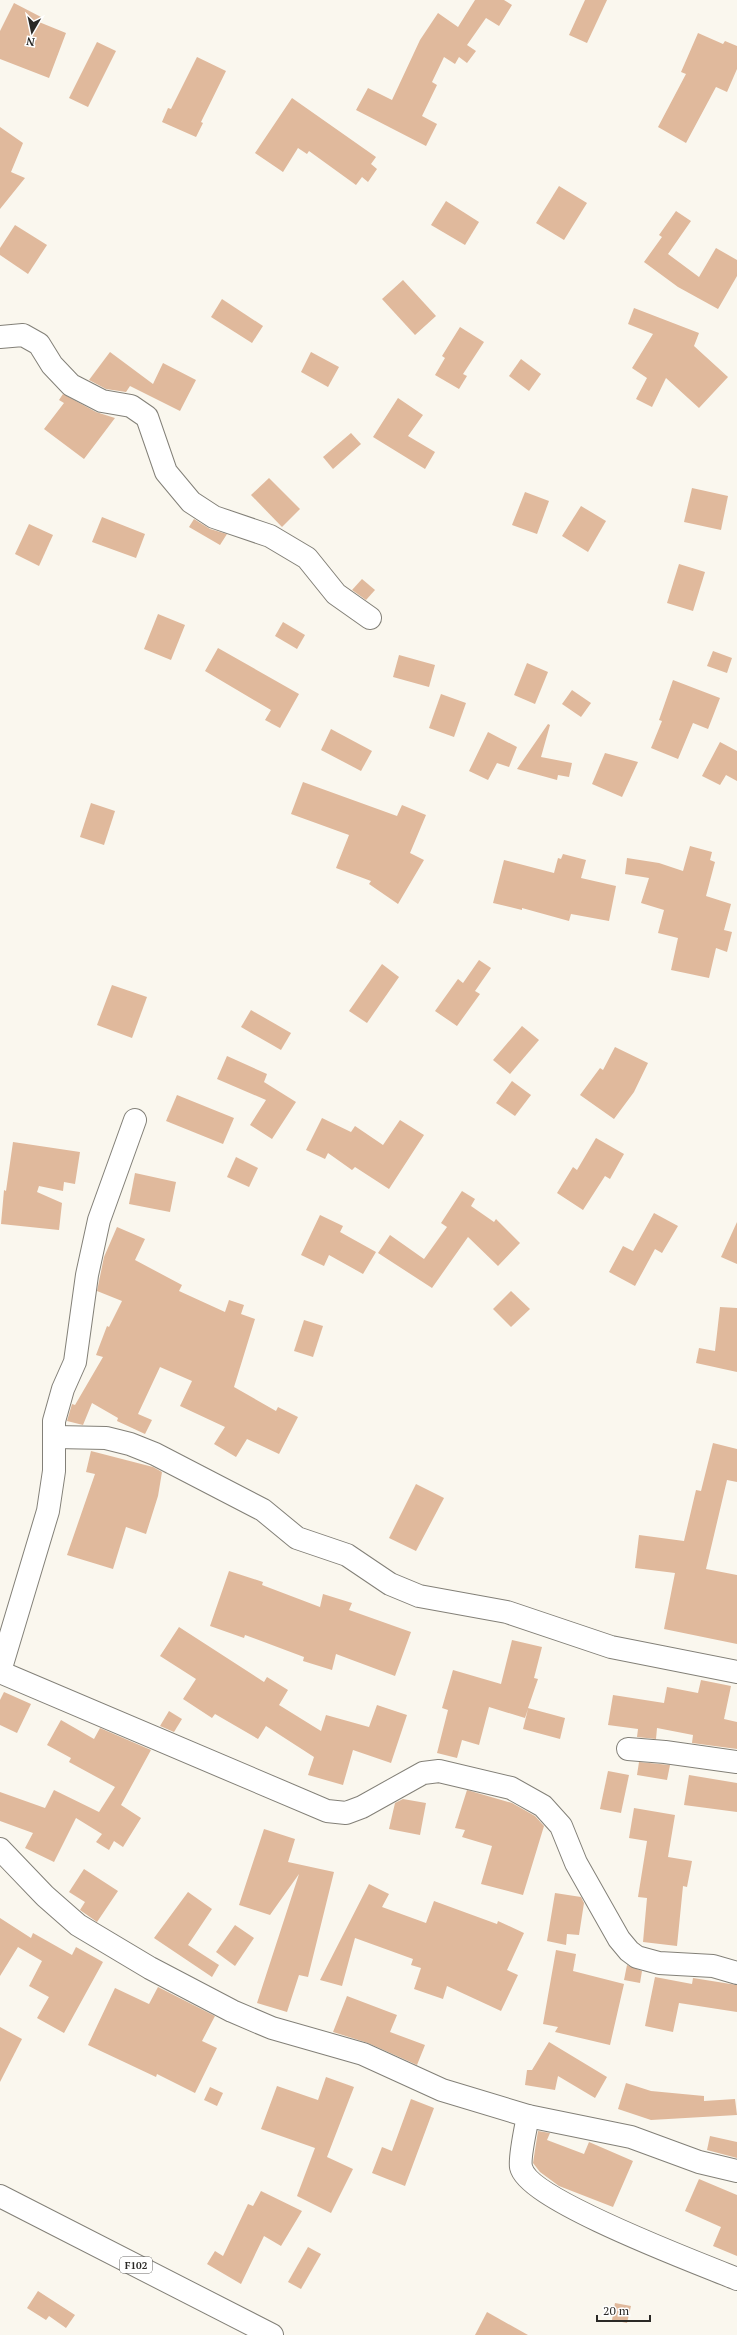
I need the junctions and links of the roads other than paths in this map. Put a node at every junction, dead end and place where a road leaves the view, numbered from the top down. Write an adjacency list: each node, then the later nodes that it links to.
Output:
1 (0, 337): 2 (street)
2 (370, 618)
3 (135, 1120): 4 (street)
4 (56, 1437): 5 (street); 6 (street)
5 (0, 1672): 10 (street)
6 (737, 1672)
7 (628, 1749): 8 (street)
8 (737, 1762)
9 (0, 1849): 11 (street)
10 (737, 1973)
11 (528, 2116): 12 (street); 14 (street)
12 (737, 2171)
13 (0, 2196): 15 (street, F102)
14 (737, 2278)
15 (272, 2335)

